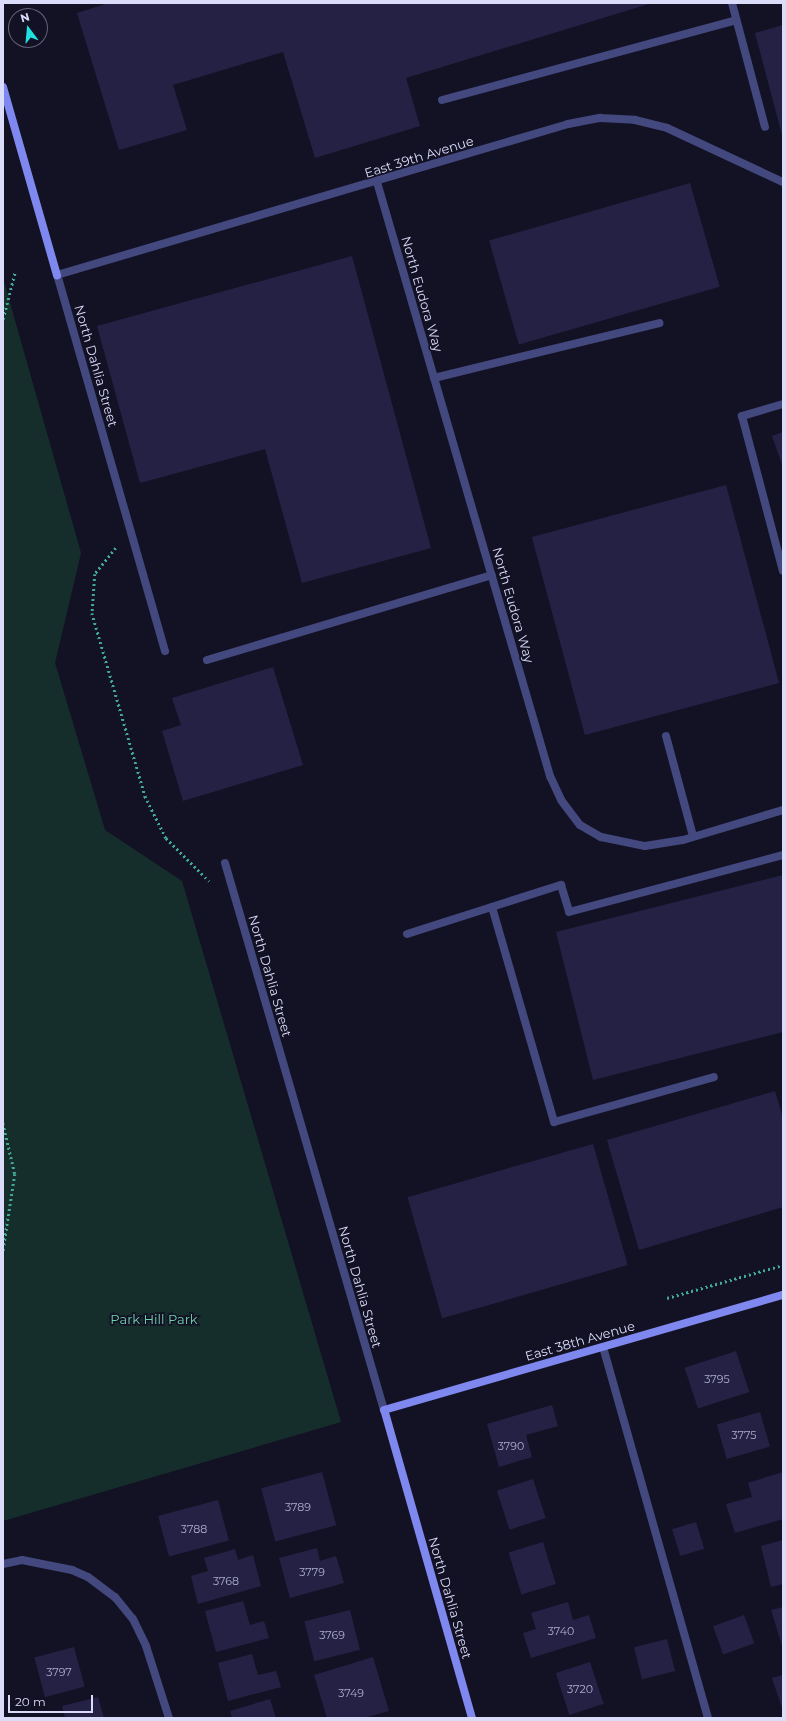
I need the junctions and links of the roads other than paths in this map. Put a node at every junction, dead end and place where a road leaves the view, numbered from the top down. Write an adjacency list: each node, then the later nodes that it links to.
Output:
1 (732, 3): 2 (street)
2 (736, 20): 4 (street); 5 (street)
3 (3, 88): 8 (street, North Dahlia Street)
4 (442, 100)
5 (765, 127)
6 (377, 182): 7 (street, East 39th Avenue); 8 (street, East 39th Avenue); 10 (street, North Eudora Way)
7 (783, 182)
8 (57, 275): 15 (street, North Dahlia Street)
9 (659, 323): 10 (street)
10 (434, 378): 14 (street, North Eudora Way)
11 (783, 404): 12 (street)
12 (781, 552): 13 (street)
13 (783, 571)
14 (492, 575): 16 (street); 19 (street, North Eudora Way)
15 (165, 652)
16 (207, 660)
17 (666, 736): 19 (street)
18 (783, 810): 19 (street, North Eudora Way)
19 (693, 836)
20 (783, 855): 22 (street)
21 (225, 862): 27 (street, North Dahlia Street)
22 (492, 906): 23 (street); 24 (street)
23 (407, 934)
24 (714, 1077)
25 (783, 1295): 26 (street, East 38th Avenue)
26 (603, 1347): 27 (street, East 38th Avenue); 31 (street)
27 (384, 1410): 30 (street, North Dahlia Street)
28 (3, 1564): 29 (street)
29 (169, 1718)
30 (472, 1718)
31 (708, 1718)

